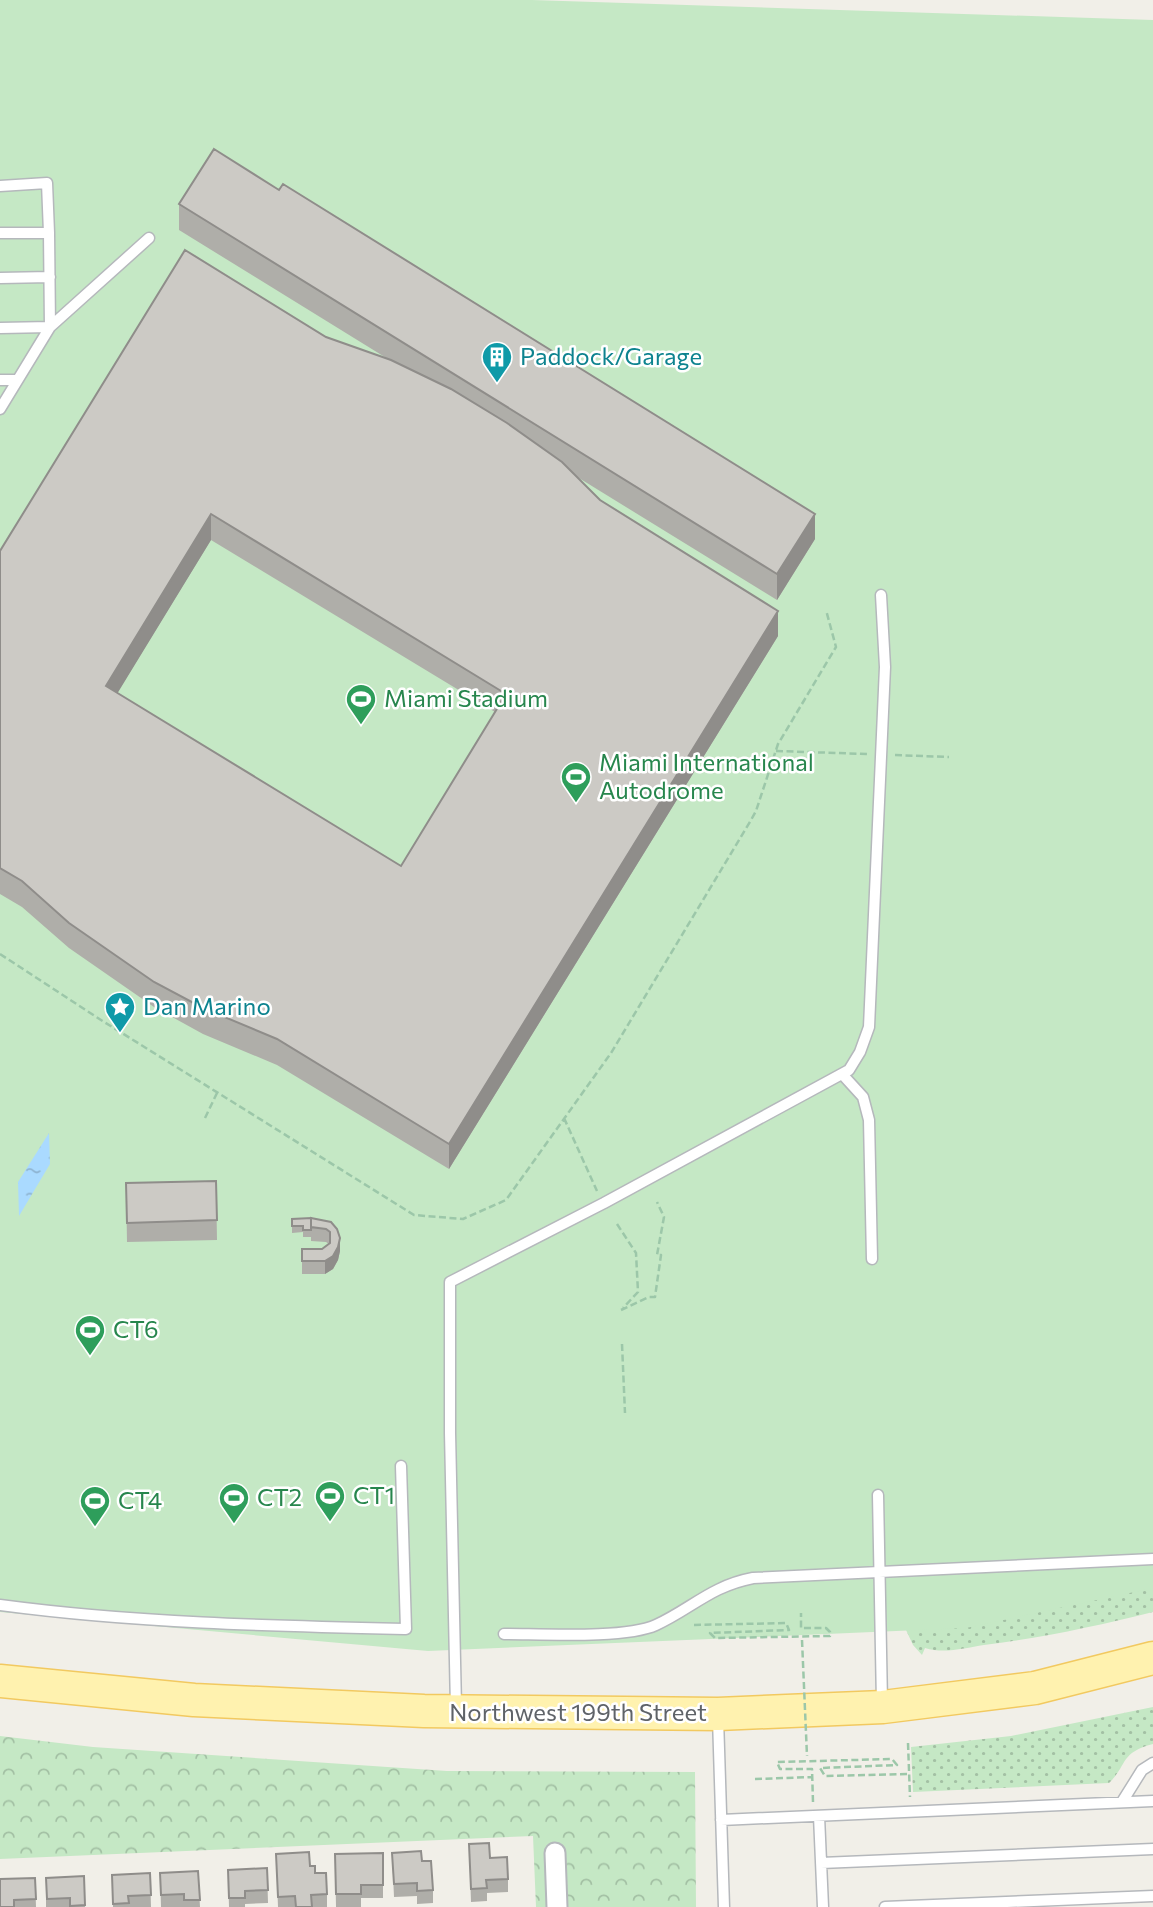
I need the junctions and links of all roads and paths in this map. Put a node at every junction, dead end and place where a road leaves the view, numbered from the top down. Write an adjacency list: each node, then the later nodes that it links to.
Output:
1 (0, 186): 3 (lane)
2 (0, 233): 3 (lane)
3 (49, 233): 5 (lane)
4 (149, 238): 7 (lane)
5 (50, 277): 6 (lane); 7 (lane)
6 (0, 278)
7 (50, 327): 8 (lane); 10 (lane)
8 (0, 328)
9 (0, 380): 10 (lane)
10 (17, 380): 11 (lane)
11 (0, 409)
12 (881, 595): 19 (lane)
13 (826, 610): 14 (path)
14 (776, 751): 15 (path); 22 (path)
15 (867, 754)
16 (895, 755): 17 (path)
17 (949, 757)
18 (0, 954): 20 (path)
19 (842, 1074): 26 (lane); 41 (lane)
20 (216, 1093): 21 (path); 22 (path)
21 (205, 1118)
22 (564, 1118): 23 (path)
23 (597, 1191)
24 (657, 1202): 25 (path)
25 (617, 1224)
26 (872, 1259)
27 (622, 1344): 28 (path)
28 (625, 1413)
29 (401, 1466): 33 (lane)
30 (878, 1495): 32 (lane)
31 (1153, 1559): 32 (lane)
32 (879, 1572): 36 (lane); 40 (lane)
33 (0, 1605)
34 (800, 1613): 37 (path)
35 (694, 1625): 37 (path)
36 (505, 1634)
37 (802, 1639): 44 (path, bridge)
38 (1153, 1658): 40 (main road, Northwest 199th Street)
39 (0, 1681): 41 (main road, Northwest 199th Street)
40 (883, 1707): 42 (main road, Northwest 199th Street)
41 (456, 1713): 42 (main road, Northwest 199th Street)
42 (718, 1714): 54 (lane)
43 (908, 1743): 46 (path)
44 (807, 1759): 46 (path); 47 (path)
45 (1153, 1763): 52 (lane)
46 (909, 1774): 49 (path)
47 (812, 1777): 48 (path); 51 (path)
48 (755, 1779)
49 (910, 1797)
50 (1153, 1801): 52 (lane)
51 (813, 1802)
52 (1122, 1802): 53 (lane)
53 (818, 1816): 54 (lane); 57 (lane)
54 (721, 1820): 60 (lane)
55 (1153, 1849): 57 (lane)
56 (555, 1853): 59 (street)
57 (821, 1864): 61 (lane)
58 (1153, 1896): 62 (lane)
59 (557, 1907)
60 (724, 1907)
61 (823, 1907)
62 (885, 1907)

